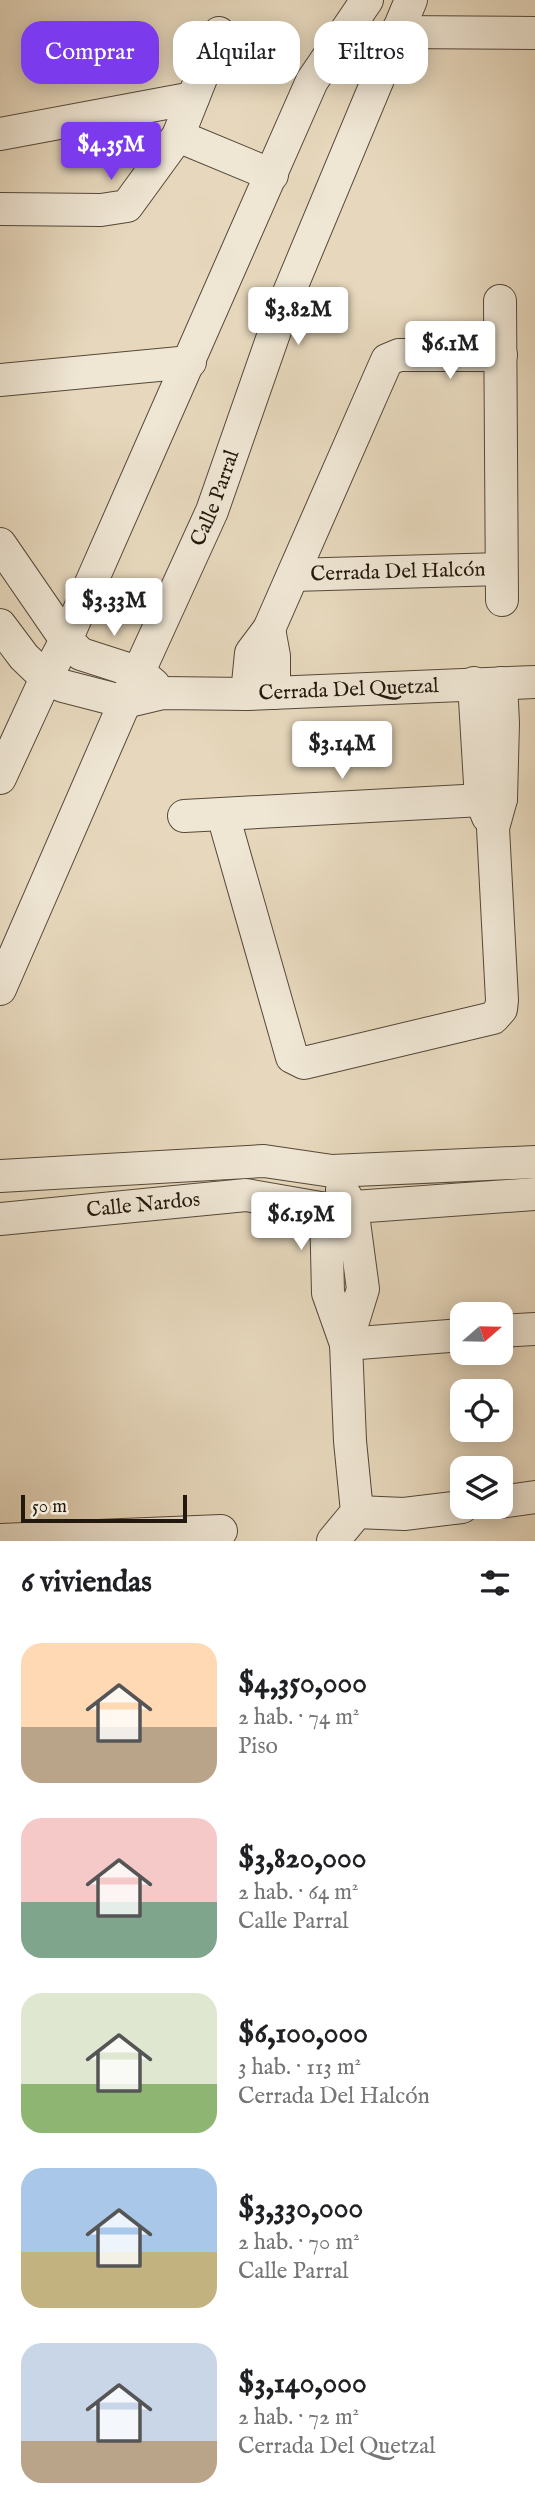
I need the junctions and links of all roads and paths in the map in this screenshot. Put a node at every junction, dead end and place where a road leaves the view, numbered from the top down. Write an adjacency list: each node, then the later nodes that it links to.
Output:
1 (366, 0): 11 (street)
2 (411, 0): 3 (street, Calle Parral)
3 (401, 21)
4 (428, 32): 5 (street)
5 (535, 33)
6 (199, 84): 8 (street)
7 (375, 84): 25 (street, Calle Parral)
8 (193, 98): 9 (street); 10 (street)
9 (0, 134)
10 (178, 136): 11 (street); 12 (street)
11 (272, 175): 15 (street)
12 (0, 209)
13 (500, 301): 14 (street, Cerrada Del Halcón)
14 (500, 355): 18 (street, Cerrada Del Halcón); 19 (street, Cerrada Del Halcón)
15 (190, 362): 16 (street); 22 (street)
16 (0, 380)
17 (0, 544): 22 (street)
18 (501, 569): 19 (street, Cerrada Del Halcón); 20 (street, Cerrada Del Halcón)
19 (293, 575): 27 (street, Cerrada Del Halcón)
20 (502, 600)
21 (0, 625): 23 (street)
22 (66, 640): 23 (street); 25 (street, Cerrada Del Quetzal)
23 (46, 678): 28 (street); 29 (street)
24 (535, 682): 26 (street, Cerrada Del Quetzal)
25 (152, 683): 27 (street, Cerrada Del Quetzal); 28 (street, Calle Parral)
26 (487, 683): 27 (street, Cerrada Del Quetzal); 30 (street)
27 (260, 694)
28 (125, 702): 33 (street, Calle Parral)
29 (0, 778)
30 (491, 809): 31 (street); 31 (street)
31 (223, 815): 32 (street)
32 (184, 816)
33 (0, 989)
34 (535, 1162): 35 (street, Calle Nardos)
35 (332, 1171): 36 (street, Calle Nardos); 38 (street)
36 (0, 1176)
37 (535, 1194): 38 (street, Calle Nardos)
38 (339, 1208): 39 (street, Calle Nardos); 43 (street)
39 (0, 1219)
40 (535, 1329): 41 (street)
41 (513, 1330)
42 (450, 1336): 43 (street)
43 (346, 1344): 47 (street)
44 (535, 1497): 45 (street)
45 (513, 1500)
46 (450, 1512): 48 (street)
47 (356, 1513): 48 (street); 51 (street)
48 (407, 1528)
49 (221, 1531): 50 (street)
50 (11, 1540)
51 (333, 1541)

